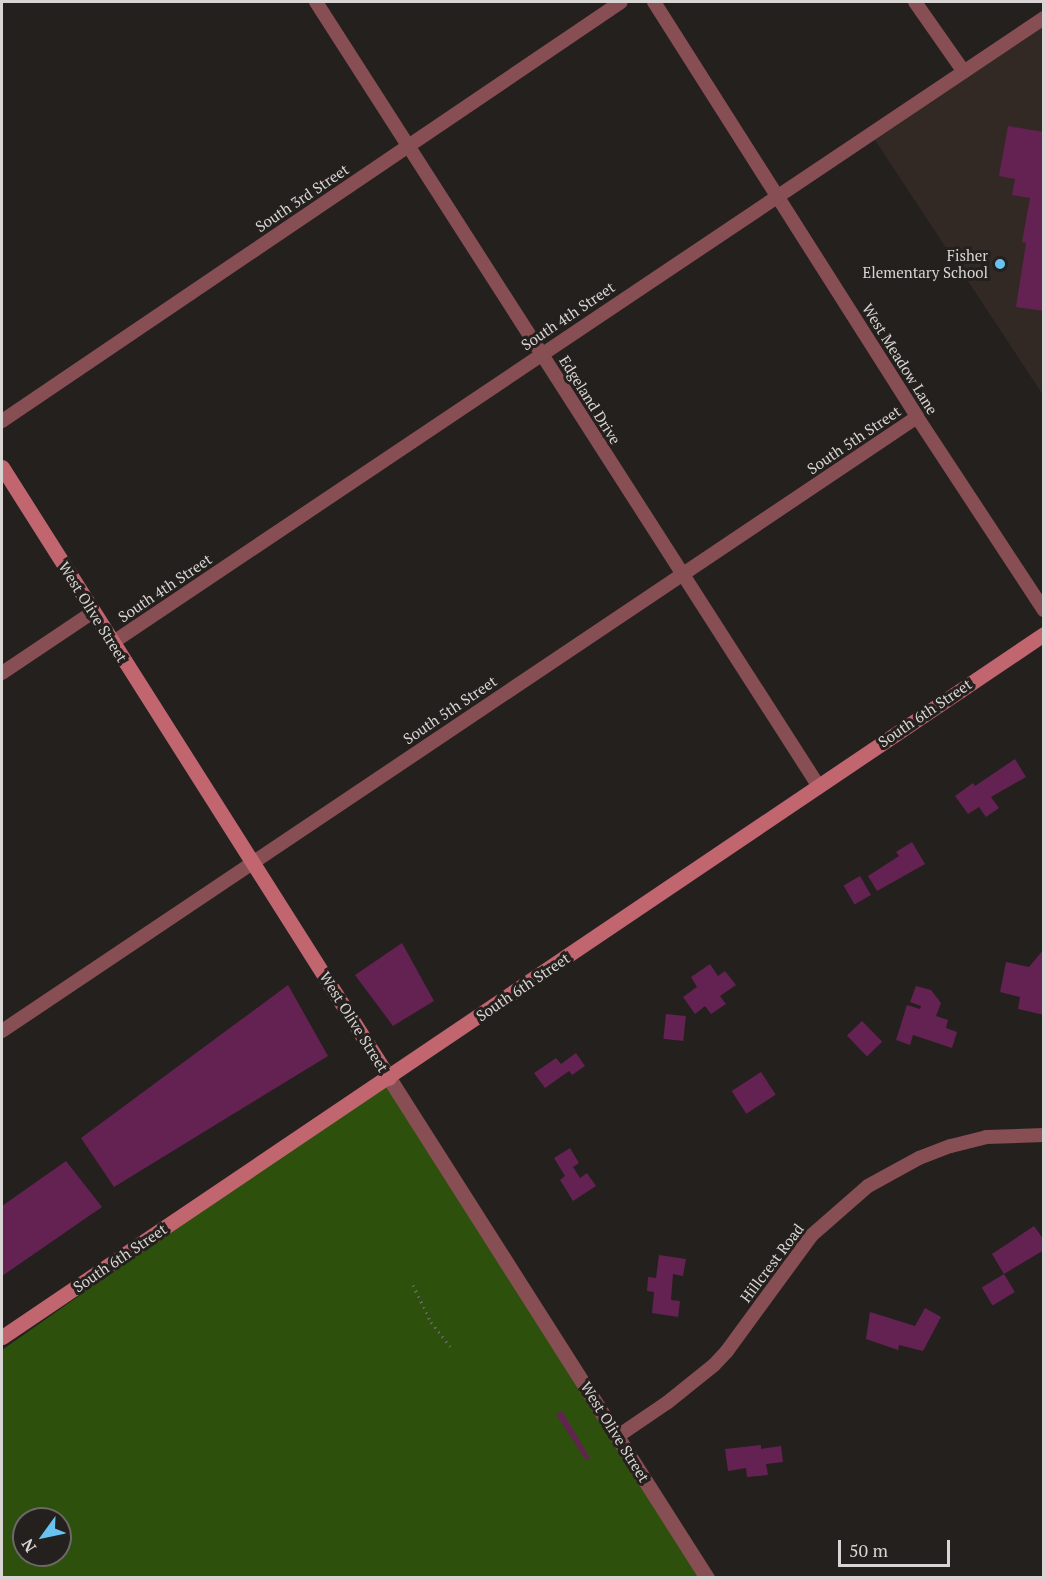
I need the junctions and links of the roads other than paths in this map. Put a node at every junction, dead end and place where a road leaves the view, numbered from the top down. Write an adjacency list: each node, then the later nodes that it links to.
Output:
1 (316, 2): 7 (street, Edgeland Drive)
2 (621, 2): 7 (street, South 3rd Street)
3 (654, 2): 8 (street, West Meadow Lane)
4 (915, 2): 6 (street)
5 (1044, 18): 6 (street, South 4th Street)
6 (964, 72): 8 (street, South 4th Street)
7 (408, 146): 9 (street, Edgeland Drive); 11 (street, South 3rd Street)
8 (778, 195): 9 (street, South 4th Street); 10 (street, West Meadow Lane)
9 (542, 354): 13 (street, Edgeland Drive); 17 (street, South 4th Street)
10 (917, 417): 13 (street, South 5th Street); 14 (street, West Meadow Lane)
11 (2, 422)
12 (2, 466): 15 (main road, West Olive Street)
13 (682, 575): 19 (street, Edgeland Drive); 20 (street, South 5th Street)
14 (1044, 610)
15 (93, 612): 17 (main road, West Olive Street); 18 (street, South 4th Street)
16 (1044, 634): 19 (main road, South 6th Street)
17 (112, 644): 20 (main road, West Olive Street)
18 (2, 673)
19 (818, 785): 22 (main road, South 6th Street)
20 (252, 863): 21 (street, South 5th Street); 22 (main road, West Olive Street)
21 (2, 1031)
22 (389, 1078): 24 (main road, South 6th Street); 25 (street, West Olive Street)
23 (1044, 1135): 25 (street, Hillcrest Road)
24 (2, 1337)
25 (618, 1436): 26 (street, West Olive Street)
26 (707, 1578)

